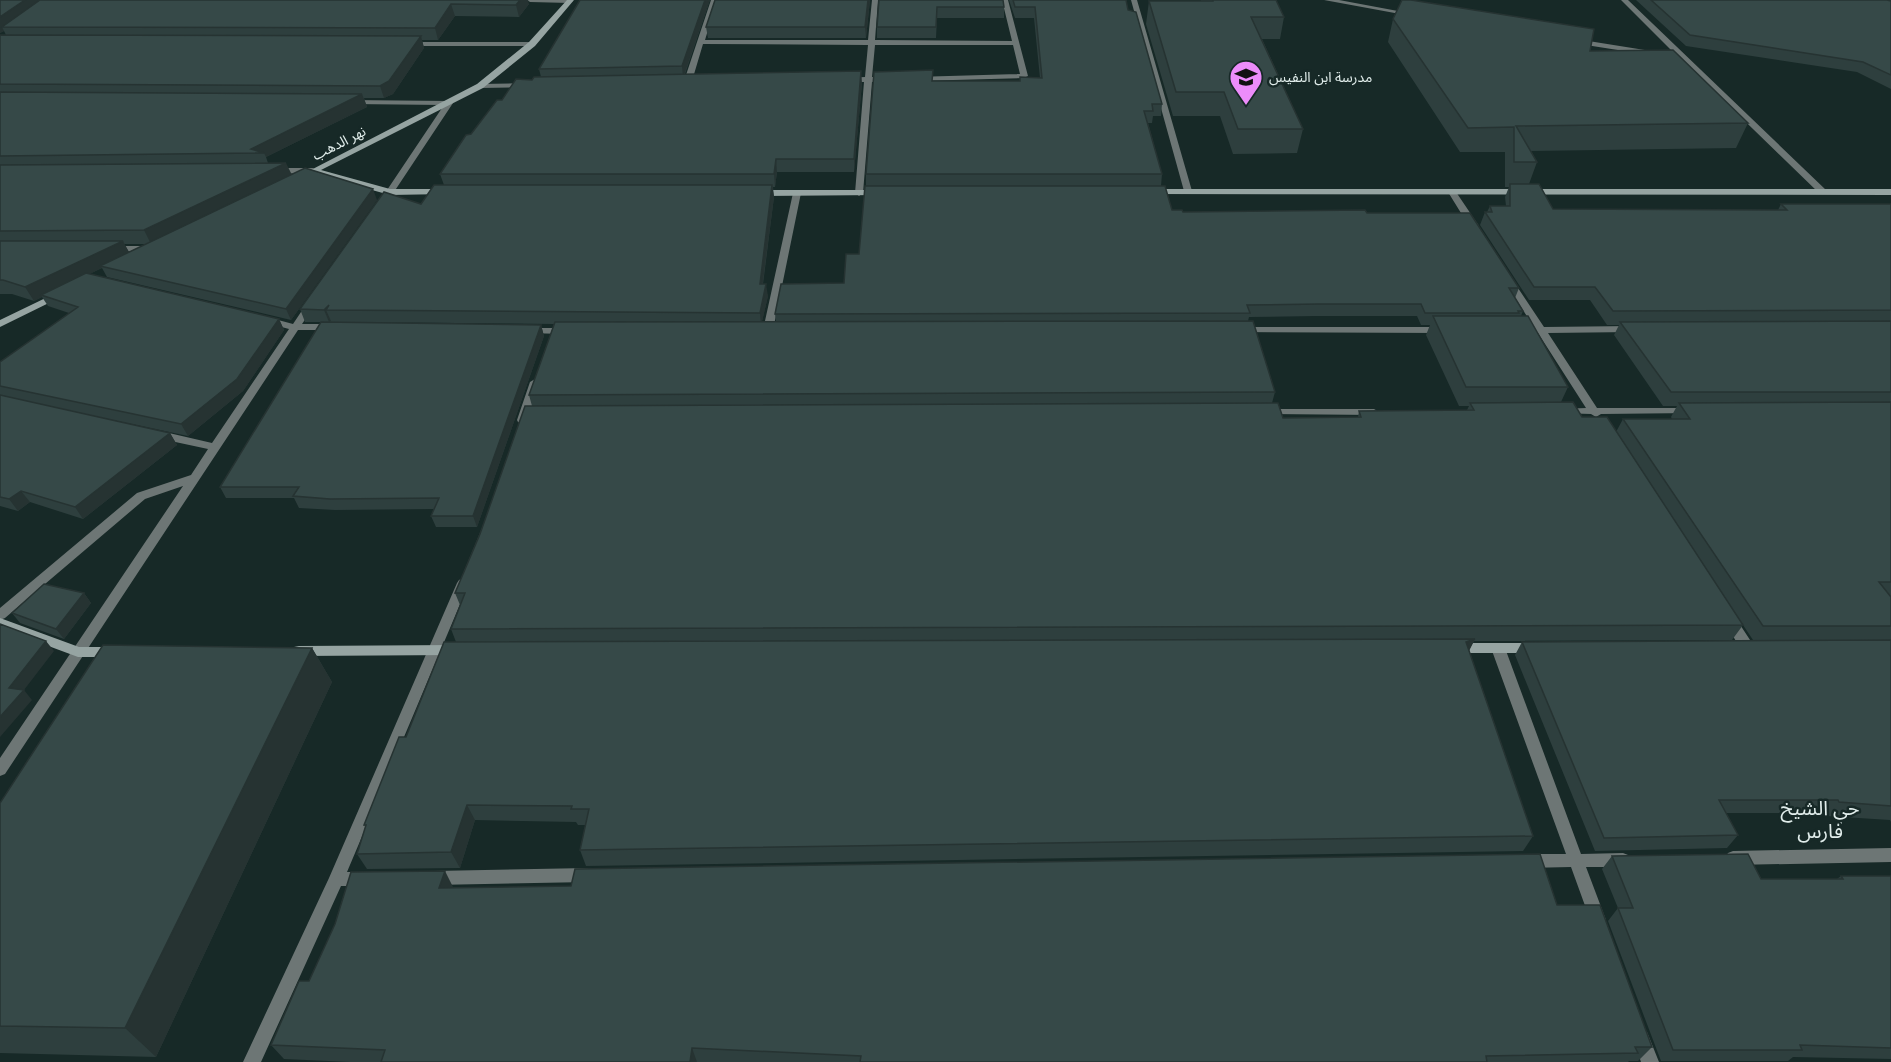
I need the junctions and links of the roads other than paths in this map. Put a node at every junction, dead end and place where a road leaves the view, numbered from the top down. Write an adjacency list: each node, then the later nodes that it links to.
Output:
1 (530, 0): 2 (street)
2 (570, 0): 15 (street, نهر الدهب)
3 (714, 0): 11 (street)
4 (875, 0): 12 (street)
5 (1005, 0): 13 (street)
6 (1134, 0): 31 (street)
7 (1327, 0): 9 (street)
8 (1624, 0): 16 (street)
9 (1419, 15)
10 (1569, 39): 16 (street)
11 (700, 42): 12 (street); 21 (street)
12 (871, 42): 13 (street); 20 (street)
13 (1015, 43): 18 (street)
14 (402, 44): 15 (street)
15 (532, 44): 25 (street, نهر الدهب)
16 (1684, 58): 36 (street)
17 (892, 79): 20 (street)
18 (904, 79)
19 (834, 80): 20 (street)
20 (868, 80): 40 (street)
21 (687, 81): 22 (street); 23 (street)
22 (699, 81)
23 (676, 82)
24 (538, 84): 25 (street)
25 (480, 86): 27 (street, نهر الدهب)
26 (343, 102): 27 (street)
27 (449, 103): 29 (street, نهر الدهب); 32 (street)
28 (267, 171): 29 (street)
29 (313, 171): 30 (street, نهر الدهب); 32 (street)
30 (292, 182)
31 (1188, 191): 34 (street); 35 (street)
32 (390, 192): 33 (street); 42 (street)
33 (449, 192)
34 (1141, 192)
35 (1452, 192): 36 (street); 43 (street)
36 (1823, 192): 37 (street)
37 (1891, 192)
38 (749, 193): 39 (street)
39 (797, 193): 40 (street); 58 (street)
40 (859, 193): 41 (street)
41 (895, 193)
42 (376, 211)
43 (1478, 231)
44 (163, 244): 46 (street)
45 (105, 249): 46 (street)
46 (152, 249): 47 (street)
47 (132, 259)
48 (1503, 271): 63 (street)
49 (321, 288): 53 (street)
50 (71, 289): 52 (street)
51 (260, 319): 53 (street)
52 (0, 324)
53 (294, 327): 54 (street); 73 (street)
54 (341, 327)
55 (1646, 329): 63 (street)
56 (518, 330): 64 (street)
57 (756, 330): 58 (street)
58 (768, 330): 59 (street)
59 (780, 330)
60 (1232, 330): 61 (street)
61 (1458, 330)
62 (1506, 330): 63 (street)
63 (1541, 330): 70 (street)
64 (577, 331)
65 (538, 373): 72 (street)
66 (1546, 411): 70 (street)
67 (1701, 411): 70 (street)
68 (1249, 412): 69 (street)
69 (1392, 412)
70 (1597, 416)
71 (147, 432): 73 (street)
72 (516, 438)
73 (214, 447): 74 (street)
74 (194, 478): 77 (street); 86 (street)
75 (469, 568): 83 (street)
76 (1722, 608): 79 (street)
77 (0, 615)
78 (0, 623): 86 (street)
79 (1747, 647)
80 (1439, 648): 81 (street)
81 (1498, 648): 82 (street); 92 (street)
82 (1546, 648)
83 (435, 650): 84 (street); 85 (street); 96 (street)
84 (471, 650)
85 (281, 651)
86 (78, 652): 87 (street); 88 (street)
87 (126, 652)
88 (0, 770)
89 (1891, 855): 90 (street)
90 (1716, 858)
91 (1635, 860): 92 (street)
92 (1576, 861): 93 (street); 98 (street)
93 (1505, 862)
94 (598, 875): 95 (street)
95 (419, 878)
96 (336, 879): 97 (street); 100 (street)
97 (384, 879)
98 (1605, 939)
99 (1638, 1028): 101 (street)
100 (252, 1062)
101 (1650, 1062)

